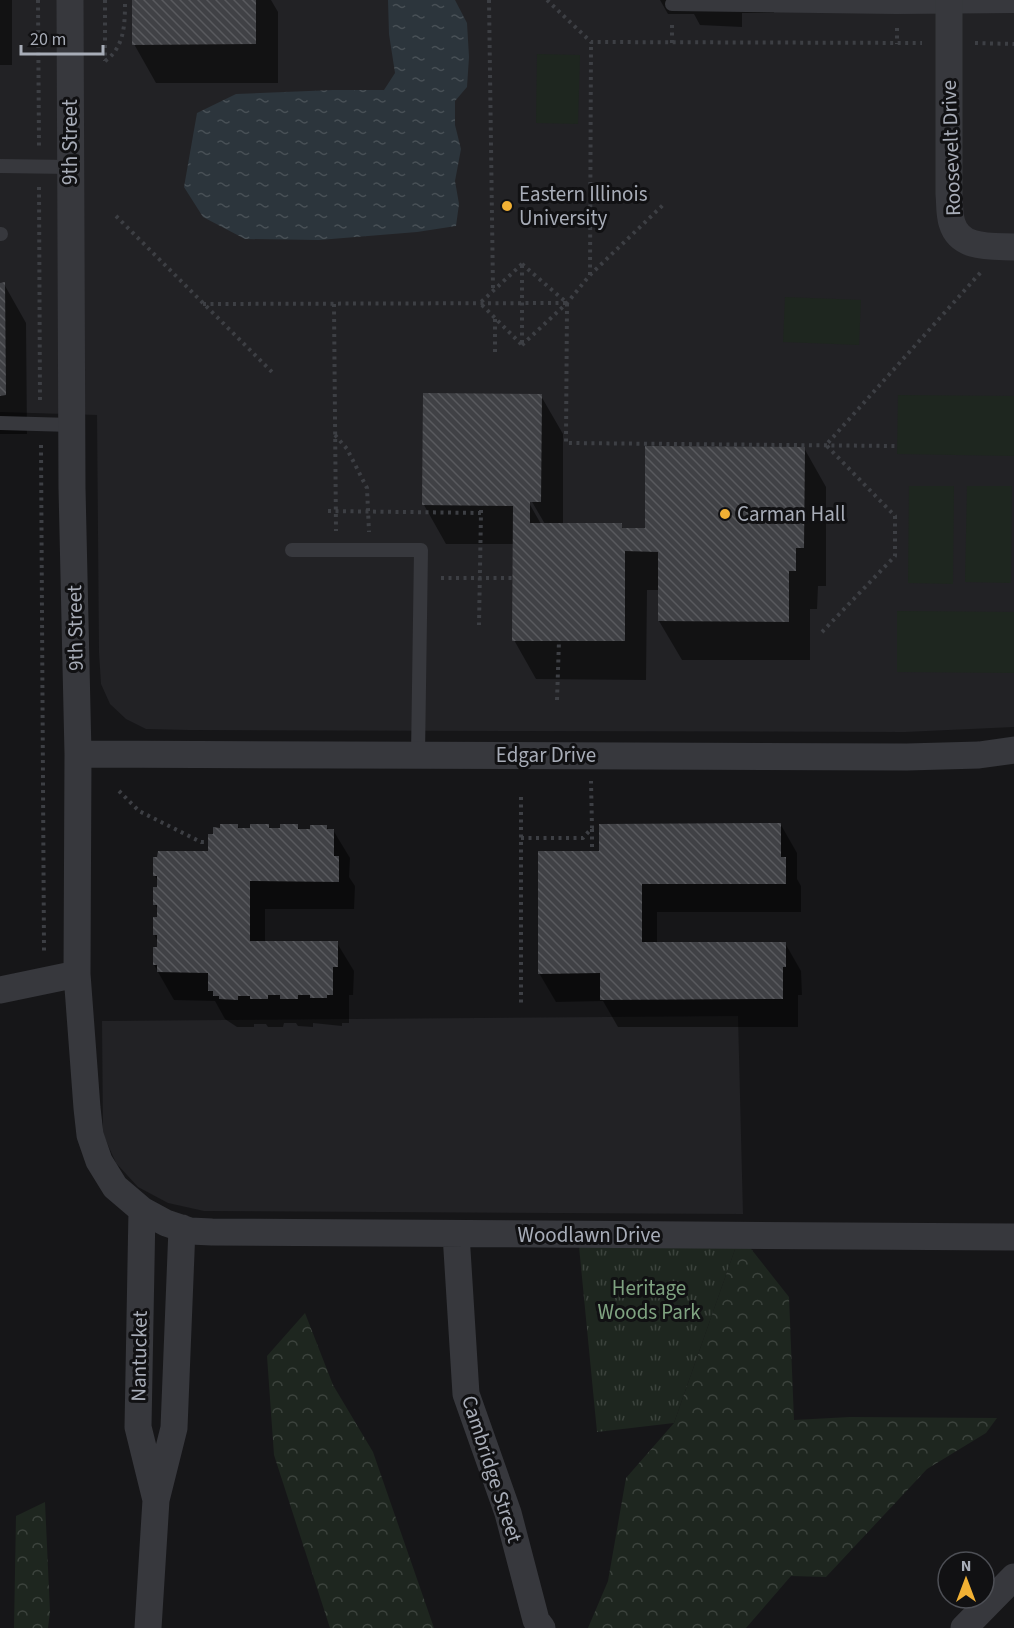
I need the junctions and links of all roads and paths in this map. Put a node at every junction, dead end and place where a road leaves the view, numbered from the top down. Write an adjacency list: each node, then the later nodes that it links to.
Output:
1 (38, 0): 13 (path)
2 (70, 0): 15 (street, 9th Street)
3 (105, 0): 4 (path)
4 (125, 0)
5 (489, 0): 22 (path)
6 (547, 0): 10 (path)
7 (949, 3): 8 (lane); 9 (lane); 11 (street, Roosevelt Drive)
8 (672, 4)
9 (1014, 6)
10 (591, 42): 11 (path); 21 (path)
11 (949, 43): 12 (path); 19 (street, Roosevelt Drive)
12 (1014, 44)
13 (39, 149)
14 (0, 166): 15 (lane)
15 (70, 167): 34 (street, 9th Street)
16 (39, 183): 33 (path)
17 (664, 204): 21 (path)
18 (116, 216): 26 (path)
19 (1009, 247): 36 (path)
20 (522, 264): 22 (path); 24 (path); 25 (path)
21 (590, 275): 25 (path)
22 (493, 289): 23 (path)
23 (480, 303): 24 (path); 27 (path); 28 (path)
24 (522, 303): 25 (path); 29 (path)
25 (567, 303): 29 (path); 36 (path)
26 (203, 304): 27 (path); 31 (path)
27 (334, 304): 35 (path)
28 (495, 318): 29 (path); 30 (path)
29 (522, 345)
30 (495, 354)
31 (275, 375)
32 (0, 423): 33 (lane)
33 (40, 423): 34 (lane); 58 (path)
34 (72, 425): 49 (street, 9th Street)
35 (335, 435): 41 (path); 42 (path)
36 (826, 445): 37 (path); 45 (path)
37 (897, 446)
38 (481, 505): 39 (path)
39 (481, 513)
40 (292, 550): 41 (lane)
41 (336, 550): 42 (lane)
42 (368, 550): 43 (lane)
43 (420, 577): 44 (path); 50 (lane)
44 (512, 578)
45 (822, 632)
46 (559, 641): 47 (path)
47 (557, 700)
48 (1014, 750): 50 (street, Edgar Drive)
49 (78, 754): 50 (street, Edgar Drive); 59 (street, 9th Street)
50 (418, 755)
51 (591, 778): 54 (path)
52 (119, 791): 56 (path)
53 (521, 796): 55 (path)
54 (592, 828): 55 (path); 57 (path)
55 (521, 838): 61 (path)
56 (208, 842)
57 (592, 851)
58 (44, 952)
59 (77, 974): 60 (street); 62 (street, 9th Street)
60 (0, 990)
61 (521, 1005)
62 (142, 1210): 63 (street, 9th Street); 66 (street, Nantucket)
63 (174, 1226): 64 (street, Woodlawn Drive); 66 (street, Nantucket)
64 (456, 1234): 65 (street, Woodlawn Drive); 69 (street, Cambridge Street)
65 (1014, 1237)
66 (156, 1500): 68 (street, Nantucket)
67 (1014, 1577): 70 (street)
68 (148, 1628)
69 (542, 1628)
70 (964, 1628)

